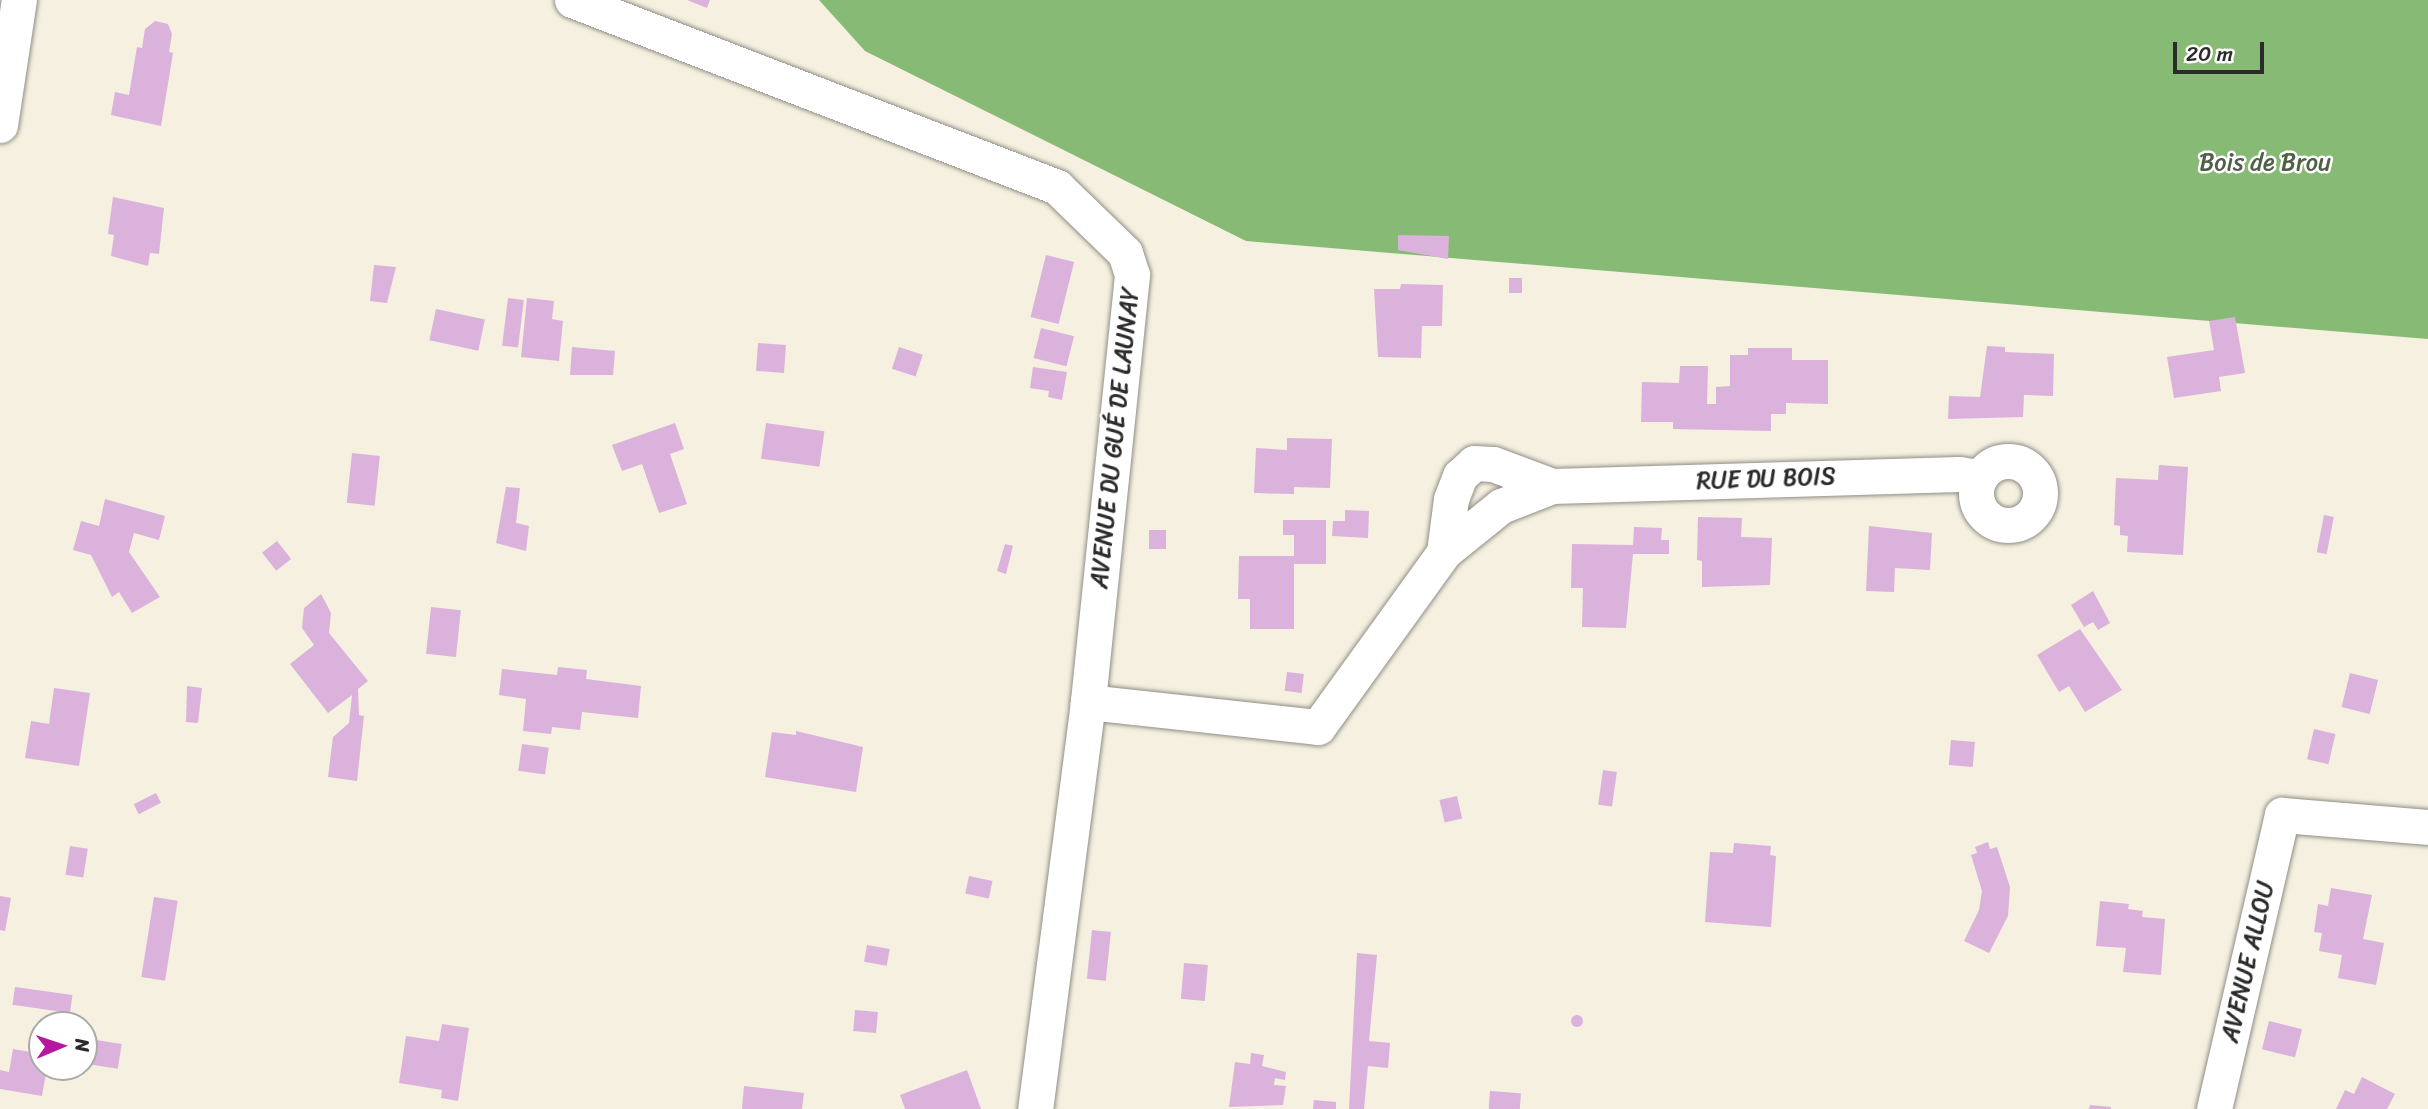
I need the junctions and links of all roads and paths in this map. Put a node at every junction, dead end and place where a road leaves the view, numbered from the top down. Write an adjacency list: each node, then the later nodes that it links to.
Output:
1 (19, 0): 3 (street)
2 (572, 0): 7 (street, AVENUE DU GUÉ DE LAUNAY)
3 (0, 125)
4 (1979, 477): 5 (street, RUE DU BOIS)
5 (1552, 486): 6 (street, RUE DU BOIS); 6 (street, RUE DU BOIS)
6 (1444, 552): 7 (street, RUE DU BOIS)
7 (1088, 702): 9 (street, AVENUE DU GUÉ DE LAUNAY)
8 (2428, 827): 10 (street, AVENUE ALLOU)
9 (1035, 1109)
10 (2214, 1109)

